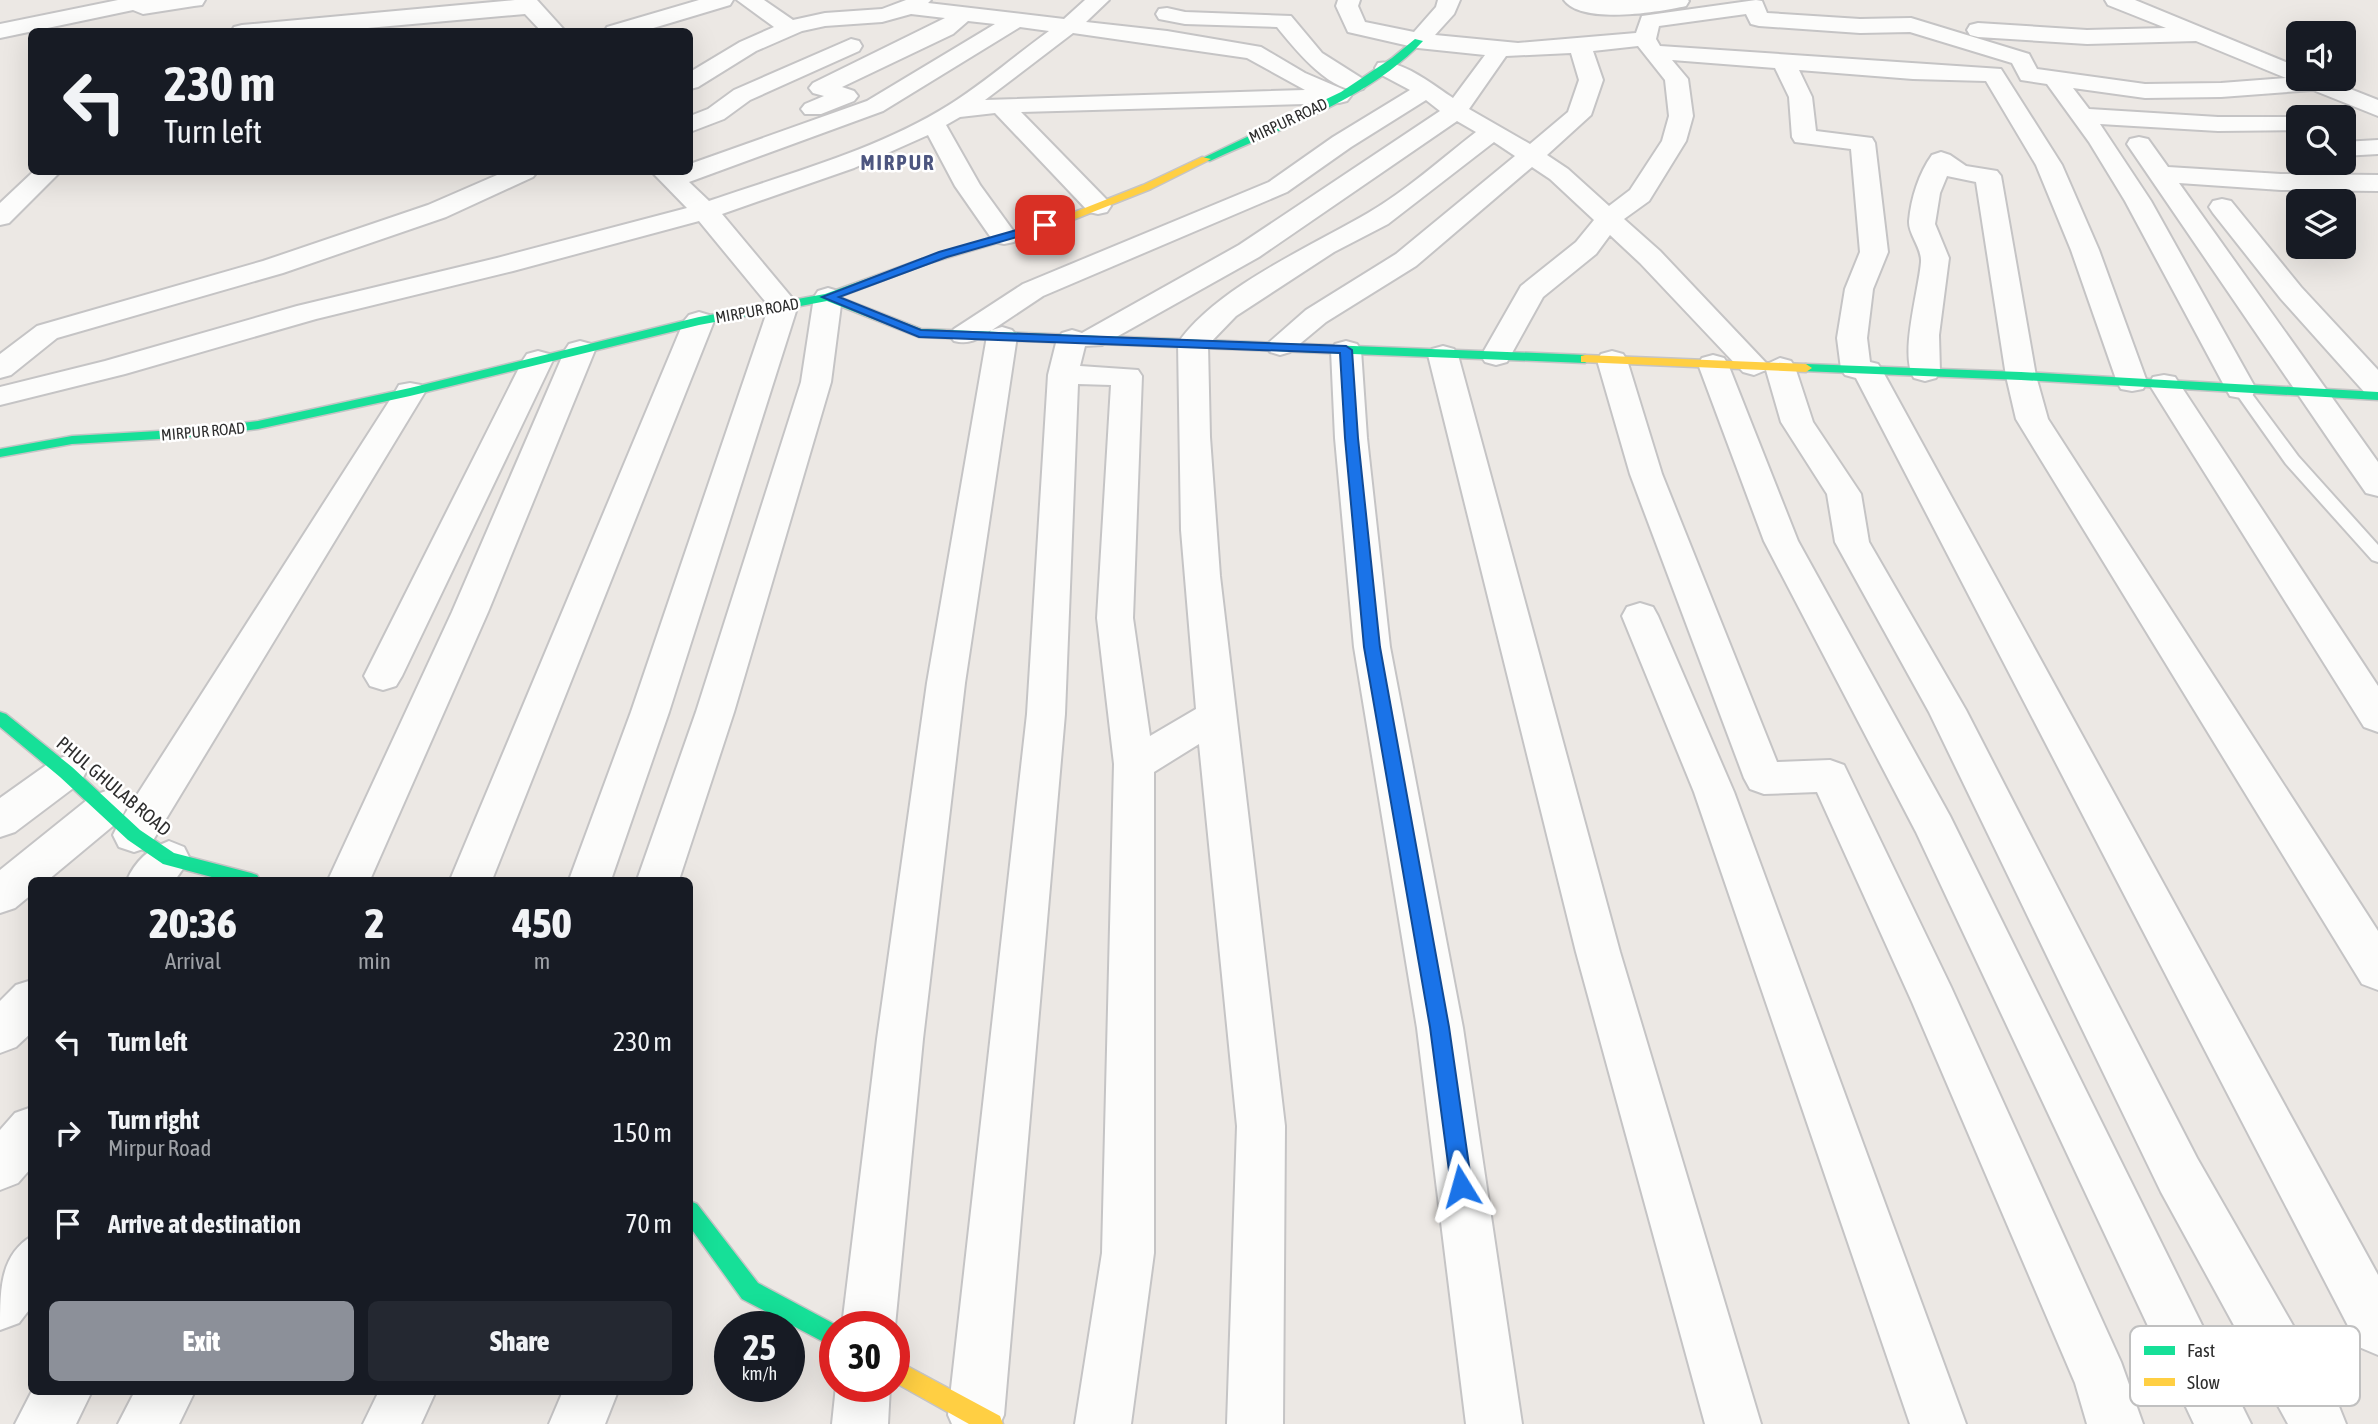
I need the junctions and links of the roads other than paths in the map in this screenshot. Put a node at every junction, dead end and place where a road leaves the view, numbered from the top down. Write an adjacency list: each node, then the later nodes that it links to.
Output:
1 (194, 0): 12 (street)
2 (722, 0): 22 (street)
3 (748, 0): 23 (street)
4 (835, 0): 17 (street)
5 (1098, 0): 18 (street)
6 (1349, 0): 28 (street)
7 (1449, 0): 28 (street, MIRPUR ROAD)
8 (1575, 0): 9 (street)
9 (1680, 0)
10 (2116, 0): 25 (street)
11 (2134, 0): 32 (street)
12 (144, 3): 19 (street); 24 (street)
13 (528, 4): 20 (street); 21 (street)
14 (916, 4): 15 (street); 17 (street)
15 (964, 14): 16 (street); 55 (street)
16 (1017, 20): 18 (street); 57 (street)
17 (812, 22): 23 (street); 50 (street)
18 (1069, 26): 26 (street); 48 (street)
19 (137, 28)
20 (283, 28)
21 (551, 28)
22 (628, 28)
23 (789, 28): 37 (street)
24 (0, 31)
25 (2203, 34): 27 (street); 35 (street)
26 (1158, 37): 39 (street); 39 (street)
27 (1955, 39): 30 (street); 36 (street)
28 (1418, 41): 31 (street); 34 (street, MIRPUR ROAD)
29 (1580, 45): 30 (street); 31 (street); 56 (street)
30 (1649, 45): 33 (street); 69 (street)
31 (1500, 49): 46 (street)
32 (2286, 60)
33 (1782, 62): 86 (street); 89 (street)
34 (1386, 68): 39 (street, MIRPUR ROAD); 40 (street)
35 (2286, 68)
36 (2054, 78): 38 (street); 47 (street)
37 (693, 80)
38 (2286, 82)
39 (1348, 90): 44 (street); 63 (street, MIRPUR ROAD)
40 (1426, 90): 46 (street); 74 (street)
41 (2339, 91): 45 (street)
42 (2354, 91): 43 (street)
43 (2378, 98)
44 (1001, 105): 48 (street); 63 (street)
45 (2378, 109)
46 (1455, 111): 51 (street); 79 (street)
47 (2083, 116): 49 (street); 52 (street)
48 (943, 117): 67 (street); 70 (street)
49 (2286, 122)
50 (693, 124)
51 (1493, 131): 56 (street); 75 (street)
52 (2101, 141): 58 (street); 91 (street)
53 (2378, 147): 54 (street)
54 (2356, 148)
55 (693, 154)
56 (1532, 156): 69 (street); 76 (street)
57 (693, 167)
58 (2161, 174): 62 (street); 64 (street)
59 (44, 175): 68 (street)
60 (517, 175): 85 (street)
61 (668, 175): 67 (street)
62 (2378, 183)
63 (1098, 206): 70 (street, MIRPUR ROAD)
64 (2183, 206): 65 (street); 93 (street)
65 (2222, 206): 66 (street); 90 (street)
66 (2260, 207)
67 (705, 211): 72 (street); 94 (street)
68 (0, 217)
69 (1608, 219): 81 (street); 84 (street)
70 (1004, 236): 71 (street, MIRPUR ROAD)
71 (828, 297): 72 (street, MIRPUR ROAD); 74 (street); 114 (street)
72 (784, 305): 73 (street, MIRPUR ROAD); 113 (street)
73 (699, 321): 77 (street, MIRPUR ROAD); 112 (street)
74 (983, 336): 79 (street); 125 (street)
75 (1192, 343): 76 (street); 79 (street); 101 (street)
76 (1280, 346): 78 (street)
77 (580, 350): 82 (street, MIRPUR ROAD); 111 (street)
78 (1346, 350): 80 (street); 146 (street)
79 (1075, 351): 104 (street); 138 (street)
80 (1443, 355): 81 (street); 147 (street)
81 (1496, 356): 83 (street)
82 (538, 360): 92 (street, MIRPUR ROAD); 100 (street)
83 (1612, 360): 84 (street); 149 (street)
84 (1749, 366): 86 (street); 126 (street); 127 (street)
85 (0, 369)
86 (1861, 370): 87 (street); 129 (street)
87 (1925, 372): 88 (street); 88 (street)
88 (2021, 376): 89 (street); 117 (street)
89 (2148, 383): 91 (street); 102 (street)
90 (2378, 388)
91 (2241, 389): 93 (street); 98 (lane)
92 (410, 392): 96 (street, MIRPUR ROAD); 107 (street)
93 (2309, 393): 95 (street); 97 (street)
94 (0, 396)
95 (2378, 396)
96 (0, 453)
97 (2378, 485)
98 (2378, 556)
99 (1640, 616): 148 (street)
100 (383, 676)
101 (1216, 716): 104 (street); 145 (street)
102 (2378, 717)
103 (0, 718): 105 (street, PHUL GHULAB ROAD)
104 (1135, 764): 144 (street)
105 (65, 772): 106 (street); 107 (street, PHUL GHULAB ROAD)
106 (0, 820)
107 (120, 822): 108 (street, PHUL GHULAB ROAD); 109 (street)
108 (159, 869): 110 (street, PHUL GHULAB ROAD)
109 (30, 877)
110 (226, 877)
111 (350, 877)
112 (472, 877)
113 (591, 877)
114 (659, 877)
115 (28, 878): 116 (street)
116 (0, 895)
117 (2378, 970)
118 (28, 1004): 119 (street)
119 (0, 1032)
120 (28, 1134): 121 (street)
121 (0, 1166)
122 (693, 1215): 128 (street)
123 (28, 1267): 124 (street)
124 (0, 1304)
125 (870, 1311)
126 (2176, 1326)
127 (2263, 1326)
128 (819, 1328)
129 (2378, 1328)
130 (910, 1379): 138 (street)
131 (62, 1395): 139 (street)
132 (165, 1395): 140 (street)
133 (407, 1395): 141 (street)
134 (589, 1395): 142 (street)
135 (862, 1402): 143 (street)
136 (2214, 1406): 150 (street)
137 (2308, 1406): 151 (street)
138 (984, 1420)
139 (43, 1424)
140 (146, 1424)
141 (391, 1424)
142 (577, 1424)
143 (860, 1424)
144 (1103, 1424)
145 (1255, 1424)
146 (1494, 1424)
147 (1733, 1424)
148 (1938, 1424)
149 (2115, 1424)
150 (2223, 1424)
151 (2318, 1424)

